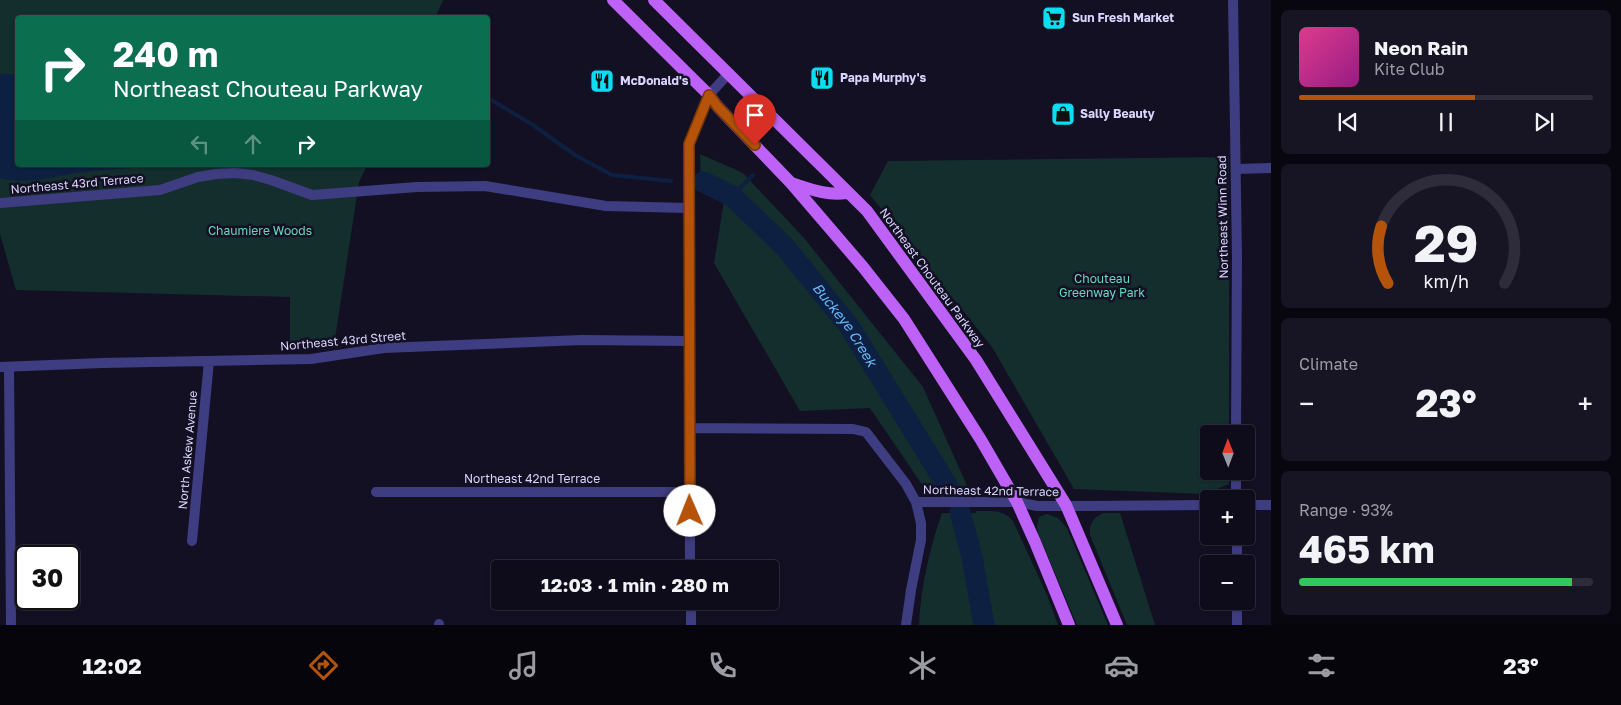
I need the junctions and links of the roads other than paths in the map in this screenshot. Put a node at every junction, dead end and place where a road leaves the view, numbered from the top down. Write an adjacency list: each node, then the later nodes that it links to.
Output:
1 (613, 0): 5 (main road)
2 (654, 0): 4 (main road, Northeast Chouteau Parkway)
3 (1233, 0): 7 (street, Northeast Winn Road)
4 (729, 73): 5 (street); 9 (main road, Northeast Chouteau Parkway)
5 (709, 95): 8 (main road); 11 (street)
6 (1271, 168): 7 (street)
7 (1236, 169): 15 (street, Northeast Winn Road)
8 (791, 183): 9 (main road); 20 (main road)
9 (846, 193): 21 (main road, Northeast Chouteau Parkway)
10 (0, 203): 11 (street, Northeast 43rd Terrace)
11 (688, 208): 12 (street)
12 (689, 341): 13 (street, Northeast 43rd Street); 16 (street)
13 (209, 361): 14 (street, Northeast 43rd Street); 25 (street, North Askew Avenue)
14 (4, 367): 29 (street)
15 (1236, 425)
16 (689, 428): 18 (street); 19 (street, Northeast 42nd Terrace)
17 (376, 492): 18 (street, Northeast 42nd Terrace)
18 (689, 492): 26 (street)
19 (916, 502): 20 (street, Northeast 42nd Terrace); 31 (street)
20 (1017, 502): 21 (street, Northeast 42nd Terrace); 32 (main road)
21 (1066, 505): 22 (street, Northeast 42nd Terrace); 33 (main road, Northeast Chouteau Parkway)
22 (1200, 505)
23 (1255, 505): 24 (street)
24 (1271, 505)
25 (192, 542)
26 (690, 560)
27 (691, 610): 30 (street)
28 (1237, 610): 34 (street)
29 (11, 625)
30 (691, 625)
31 (906, 625)
32 (1069, 625)
33 (1116, 625)
34 (1238, 625)

